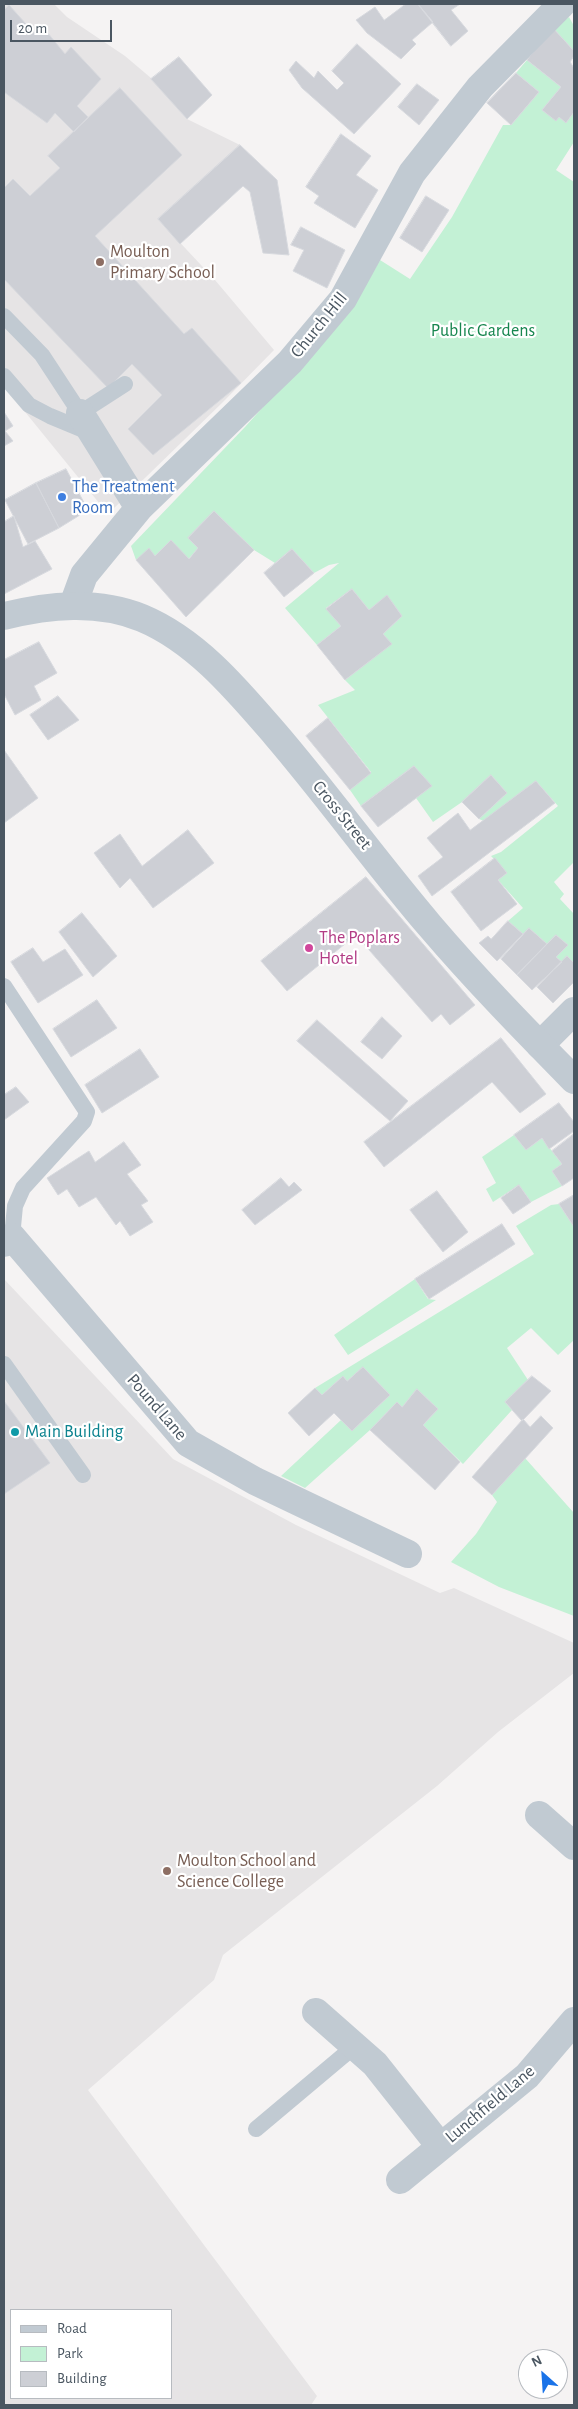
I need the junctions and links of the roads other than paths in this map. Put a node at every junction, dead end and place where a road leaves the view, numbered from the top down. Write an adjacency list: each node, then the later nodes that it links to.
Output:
1 (562, 4): 6 (street, Church Hill)
2 (4, 316): 5 (lane)
3 (4, 376): 5 (lane)
4 (125, 384): 5 (lane)
5 (86, 423): 6 (street)
6 (139, 508): 7 (street, Church Hill)
7 (73, 605): 8 (street, Cross Street); 11 (street, Cross Street)
8 (4, 616)
9 (4, 986): 13 (lane)
10 (574, 1011): 11 (street)
11 (540, 1045): 12 (street, Cross Street)
12 (574, 1080)
13 (8, 1240): 16 (street, Pound Lane)
14 (4, 1364): 15 (lane)
15 (83, 1475)
16 (408, 1554)
17 (539, 1815): 18 (street)
18 (574, 1846)
19 (316, 2012): 21 (street)
20 (574, 2021): 23 (street, Lunchfield Lane)
21 (356, 2045): 22 (lane); 23 (street)
22 (256, 2129)
23 (440, 2146): 24 (street, Lunchfield Lane)
24 (400, 2180)

